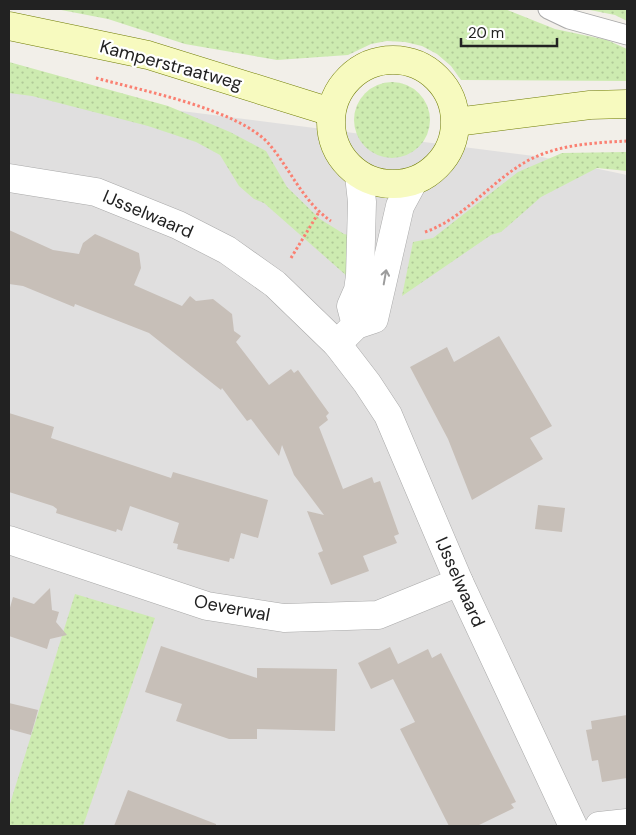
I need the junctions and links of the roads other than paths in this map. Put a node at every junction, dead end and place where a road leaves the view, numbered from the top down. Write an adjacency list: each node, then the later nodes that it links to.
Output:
1 (548, 9): 3 (lane)
2 (9, 26): 5 (main road, Kamperstraatweg)
3 (627, 35)
4 (627, 104): 6 (main road)
5 (331, 112): 6 (main road); 7 (main road)
6 (456, 122): 9 (main road)
7 (359, 175): 9 (main road); 10 (street)
8 (9, 178): 11 (street, IJsselwaard)
9 (413, 182): 10 (street, one-way to 9)
10 (356, 325): 11 (street)
11 (336, 344): 13 (street, IJsselwaard)
12 (9, 540): 13 (street, Oeverwal)
13 (459, 582): 15 (street, IJsselwaard)
14 (627, 823): 16 (street)
15 (573, 826)
16 (599, 826)

